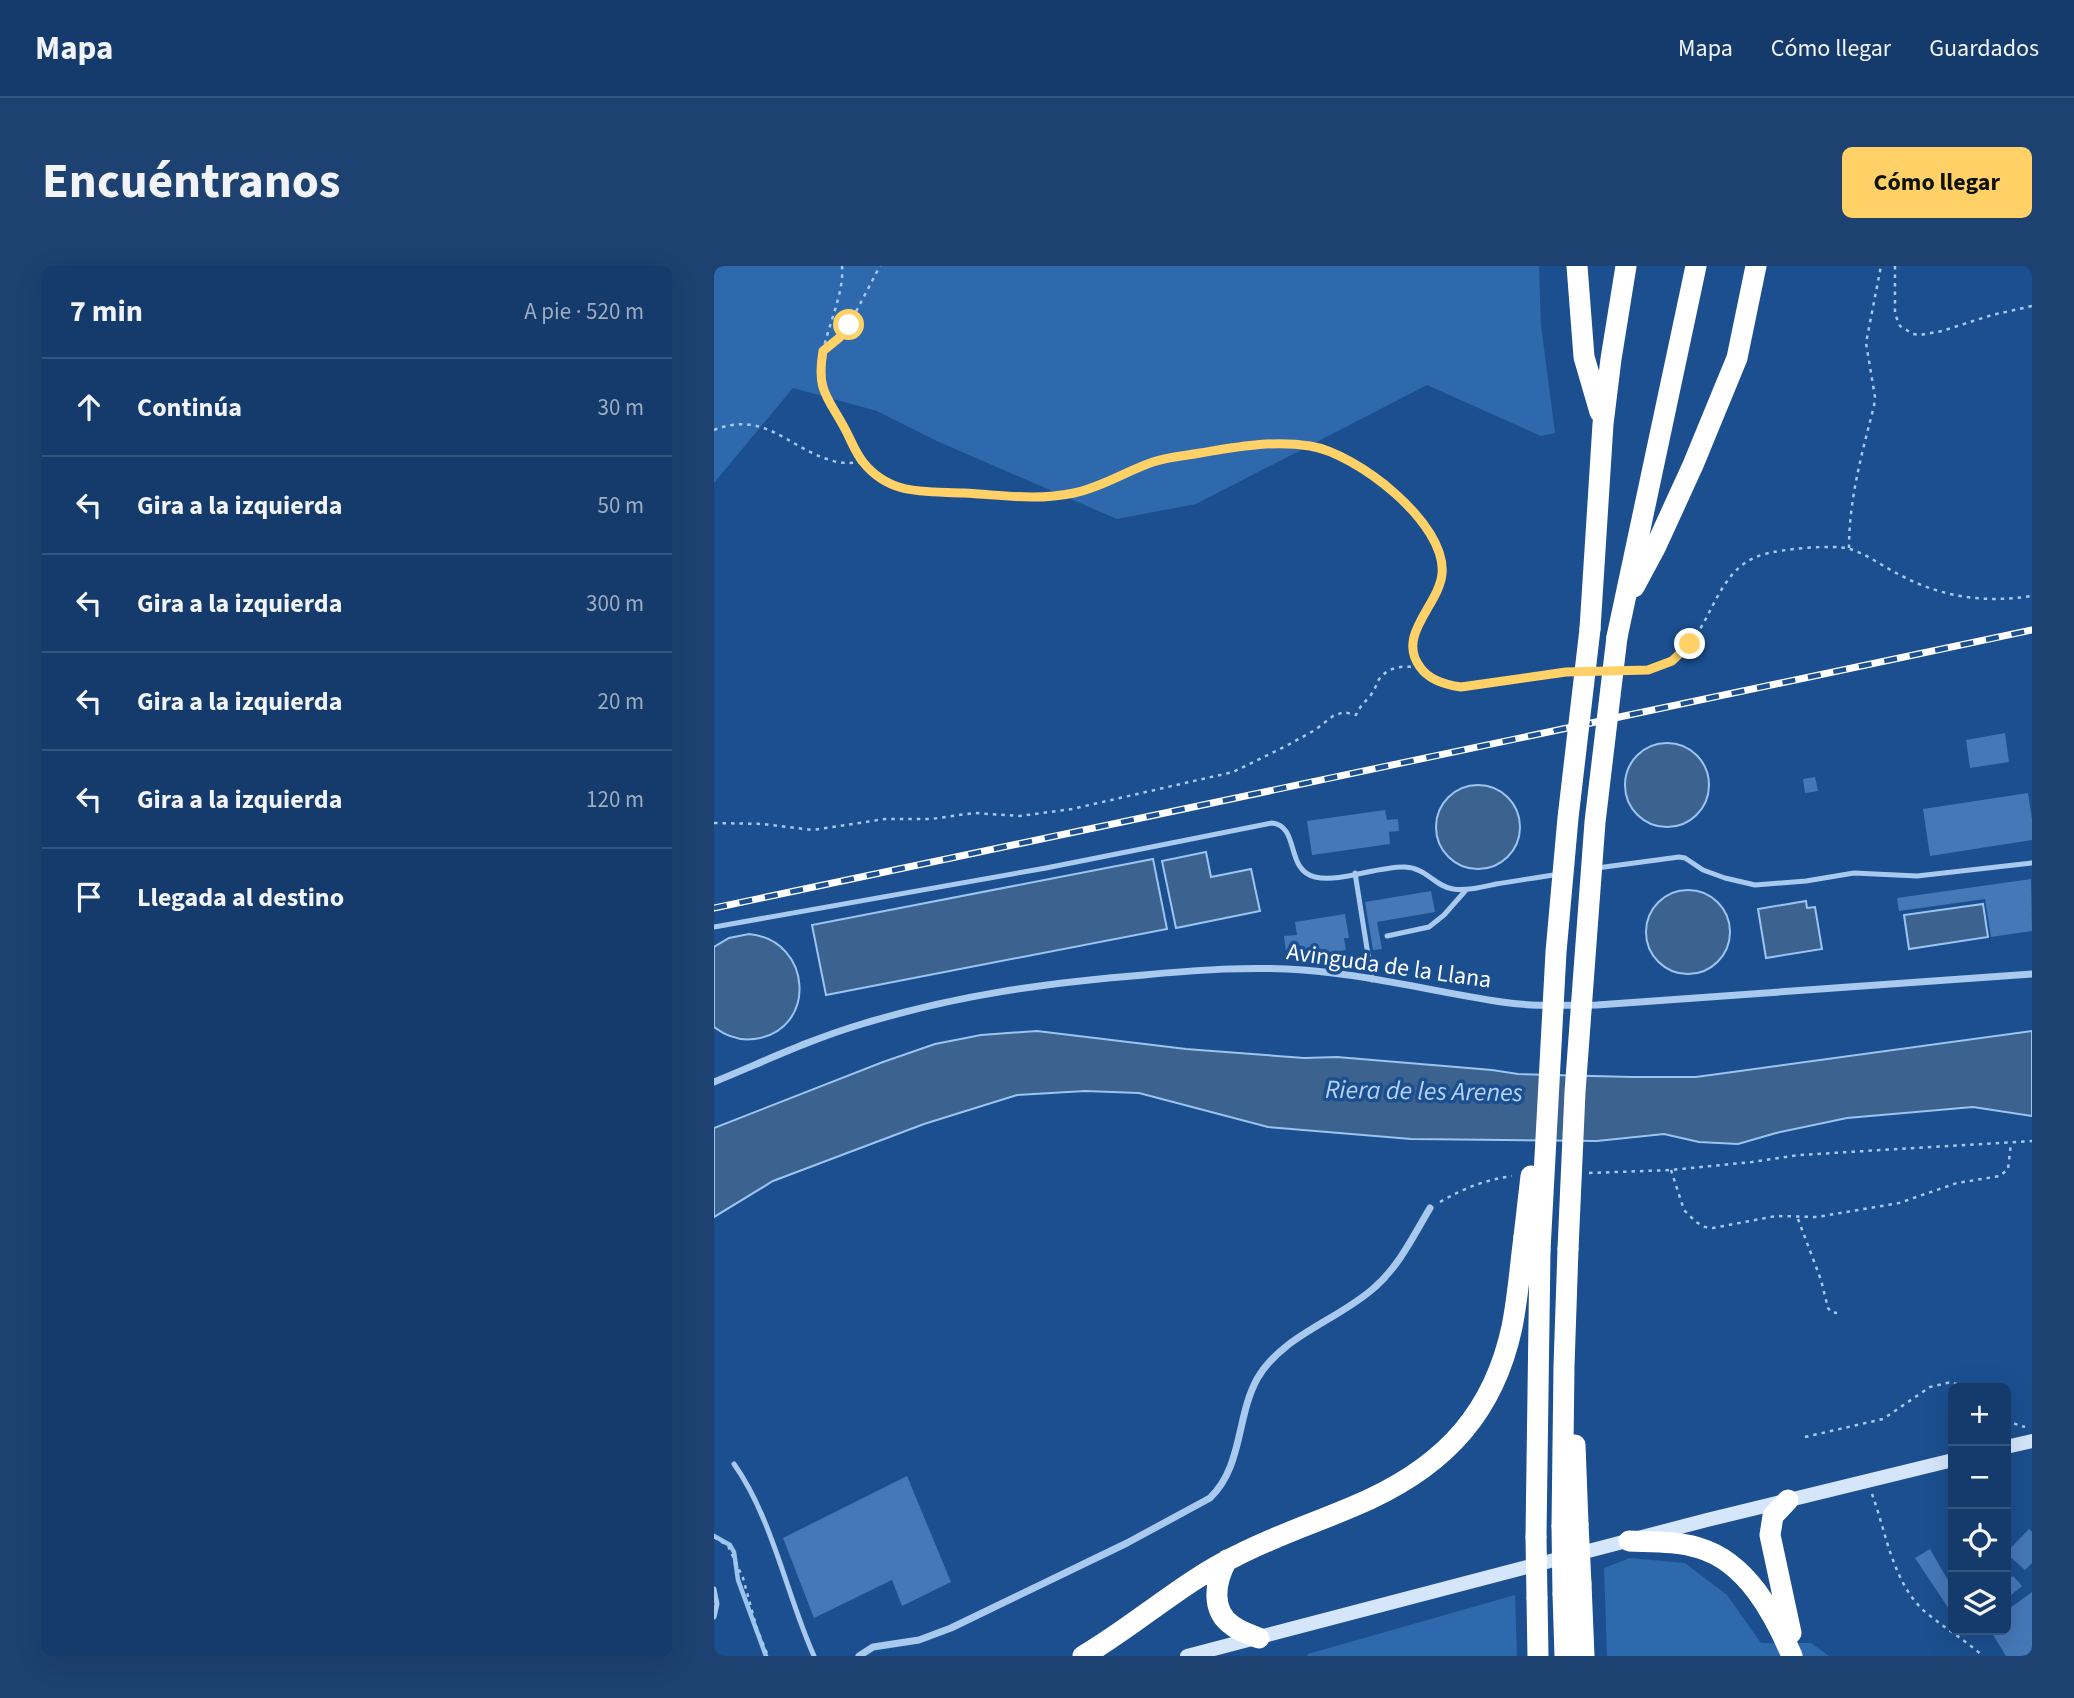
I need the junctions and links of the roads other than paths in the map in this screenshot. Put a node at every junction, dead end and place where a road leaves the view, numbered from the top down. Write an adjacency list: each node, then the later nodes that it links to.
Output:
1 (1577, 266): 5 (highway)
2 (1626, 266): 5 (highway)
3 (1696, 266): 6 (highway)
4 (1756, 266): 6 (highway)
5 (1603, 424): 18 (highway, bridge)
6 (1621, 610): 26 (highway, bridge)
7 (2032, 863): 8 (lane)
8 (1589, 870)
9 (1576, 871): 11 (lane)
10 (1355, 873): 11 (lane); 12 (lane); 15 (lane)
11 (1466, 890): 13 (lane)
12 (714, 927)
13 (1387, 936)
14 (2032, 974): 15 (street, Avinguda de la Llana)
15 (1373, 979): 16 (street, Avinguda de la Llana)
16 (714, 1082)
17 (1430, 1208): 31 (street)
18 (1532, 1244): 25 (highway); 34 (highway, bridge)
19 (2032, 1441): 20 (main road)
20 (2010, 1446)
21 (1948, 1461): 23 (main road)
22 (734, 1464): 30 (lane)
23 (1788, 1500): 24 (main road); 37 (highway)
24 (1629, 1541): 29 (main road); 37 (highway)
25 (1227, 1560): 29 (highway); 32 (highway)
26 (1572, 1589): 35 (highway); 36 (highway)
27 (714, 1590): 28 (lane)
28 (714, 1617)
29 (1259, 1638): 33 (main road)
30 (814, 1656)
31 (859, 1656)
32 (1083, 1656)
33 (1187, 1656)
34 (1538, 1656)
35 (1565, 1656)
36 (1584, 1656)
37 (1794, 1656)

